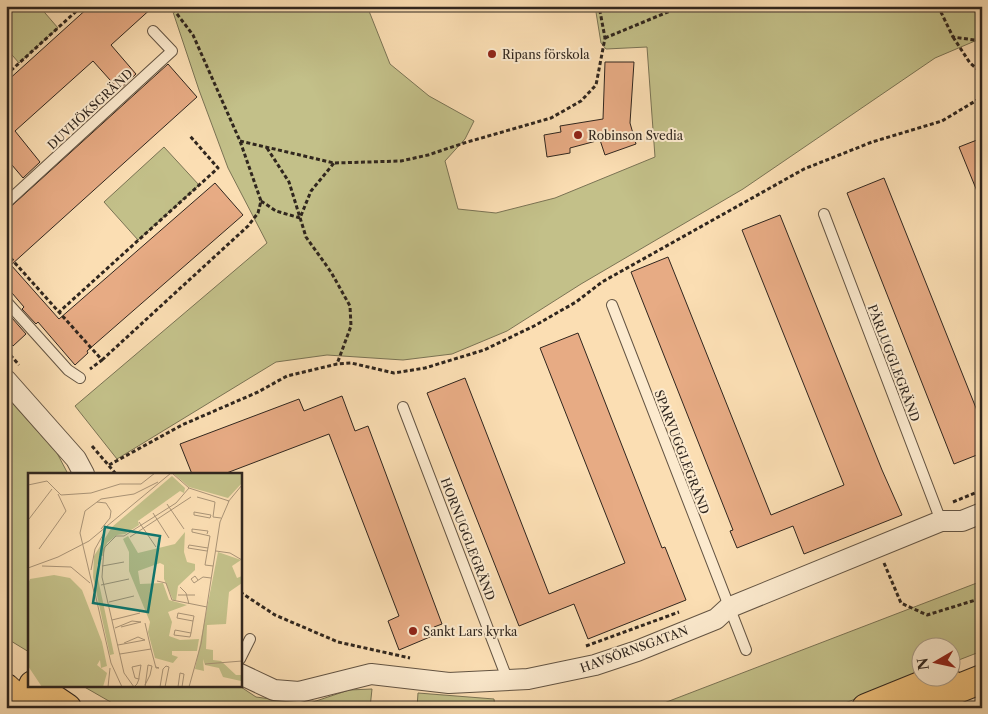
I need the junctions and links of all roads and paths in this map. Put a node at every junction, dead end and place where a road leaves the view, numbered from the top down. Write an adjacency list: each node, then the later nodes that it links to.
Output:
1 (82, 6): 11 (path)
2 (171, 6): 14 (path)
3 (599, 6): 8 (path)
4 (682, 6): 8 (path)
5 (938, 6): 7 (path)
6 (153, 31): 18 (lane, DUVHÖKSGRÄND)
7 (953, 37): 9 (path); 10 (path)
8 (605, 38): 16 (path)
9 (982, 41)
10 (982, 74)
11 (6, 75)
12 (982, 97): 26 (path)
13 (190, 136): 24 (path)
14 (240, 141): 15 (path); 17 (path)
15 (267, 148): 16 (path); 20 (path)
16 (334, 162): 20 (path)
17 (261, 201): 20 (path); 25 (path)
18 (6, 203)
19 (824, 214): 34 (lane, PÄRLUGGLEGRÄND)
20 (300, 218): 26 (path)
21 (6, 253): 24 (path)
22 (6, 301): 27 (lane)
23 (612, 305): 38 (lane, SPARVUGGLEGRÄND)
24 (58, 313): 25 (path)
25 (102, 360): 27 (path)
26 (337, 364): 31 (path)
27 (80, 378)
28 (6, 380): 30 (street)
29 (403, 407): 51 (lane, HORNUGGLEGRÄND)
30 (83, 473)
31 (115, 473)
32 (982, 490): 34 (path)
33 (982, 513): 34 (street, HAVSÖRNSGATAN)
34 (939, 515): 35 (street, HAVSÖRNSGATAN)
35 (878, 546): 37 (path); 38 (street, HAVSÖRNSGATAN)
36 (241, 593): 44 (path)
37 (982, 598)
38 (728, 608): 42 (lane, SPARVUGGLEGRÄND); 51 (street, HAVSÖRNSGATAN)
39 (682, 610): 41 (path)
40 (250, 639): 43 (lane)
41 (582, 647)
42 (746, 650)
43 (241, 657)
44 (412, 658)
45 (982, 662): 47 (main road)
46 (6, 667): 50 (main road)
47 (960, 670)
48 (241, 674): 51 (street, HAVSÖRNSGATAN)
49 (982, 679): 58 (main road)
50 (28, 681)
51 (508, 681)
52 (34, 686): 56 (main road)
53 (920, 686): 57 (main road)
54 (6, 688): 55 (main road)
55 (28, 708)
56 (67, 708)
57 (866, 708)
58 (910, 708)

